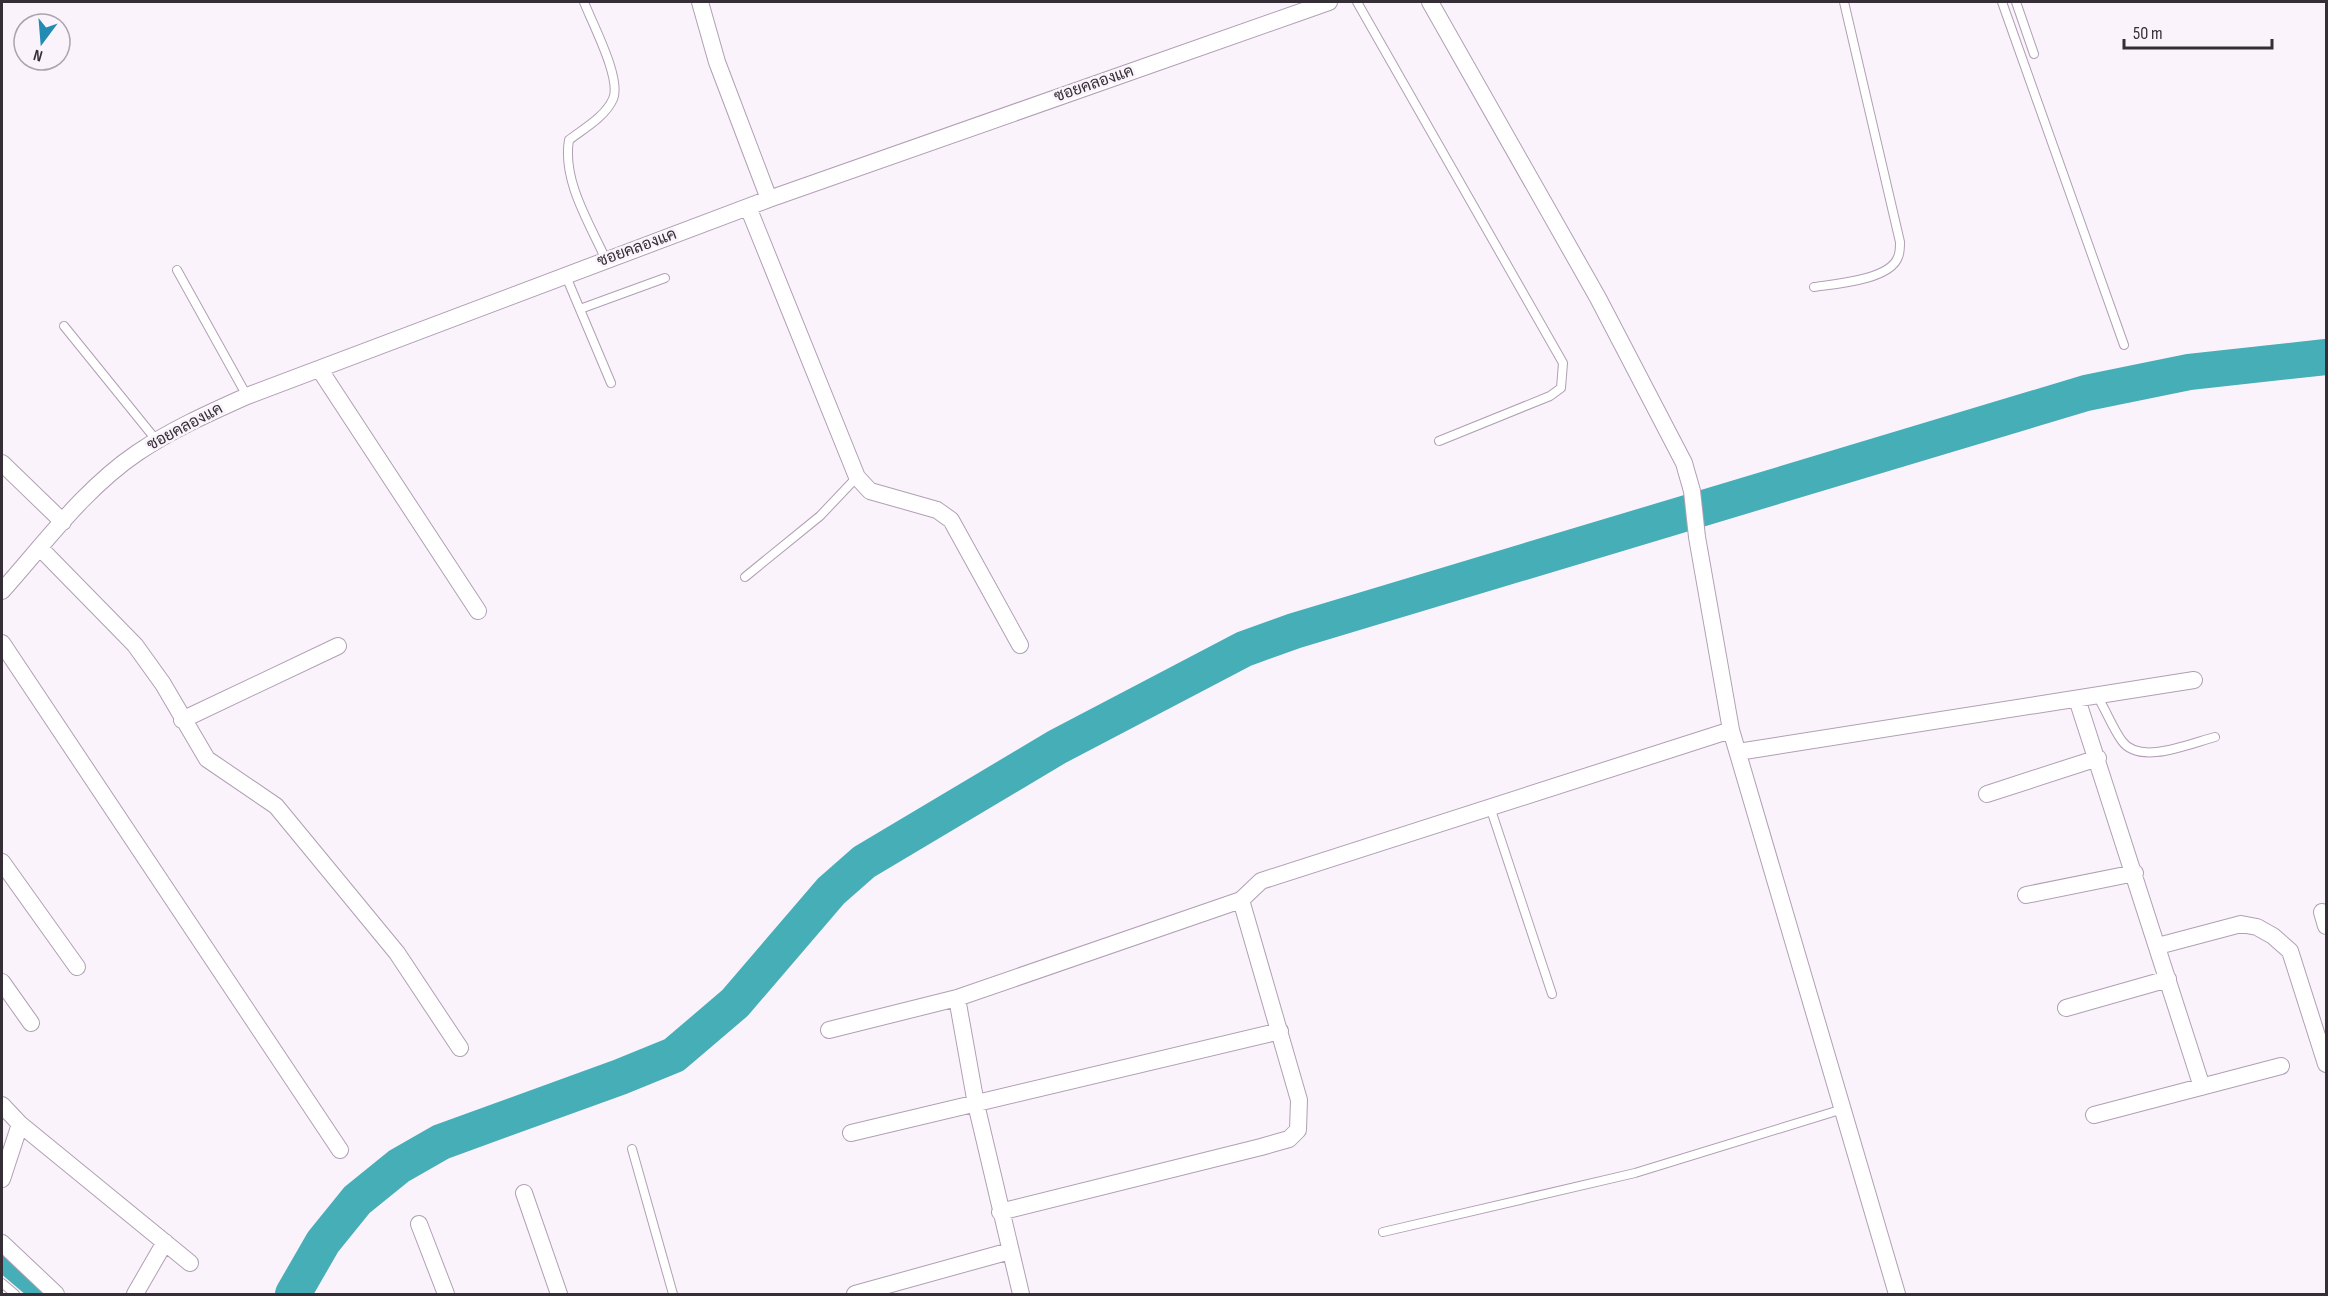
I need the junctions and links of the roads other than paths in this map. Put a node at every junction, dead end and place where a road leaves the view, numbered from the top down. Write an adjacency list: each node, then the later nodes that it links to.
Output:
1 (584, 2): 12 (lane)
2 (700, 2): 10 (street)
3 (1329, 2): 10 (street, ซอยคลองแค)
4 (1357, 2): 24 (lane)
5 (1430, 2): 39 (street)
6 (1844, 2): 16 (lane)
7 (2002, 2): 19 (lane)
8 (2016, 2): 9 (lane)
9 (2034, 54)
10 (769, 199): 11 (street, ซอยคลองแค)
11 (748, 207): 12 (street, ซอยคลองแค); 26 (street)
12 (606, 260): 14 (street, ซอยคลองแค)
13 (177, 270): 22 (lane)
14 (565, 274): 17 (lane); 20 (street, ซอยคลองแค)
15 (665, 278): 17 (lane)
16 (1814, 287)
17 (579, 309): 21 (lane)
18 (64, 326): 23 (lane)
19 (2124, 345)
20 (320, 370): 22 (street, ซอยคลองแค); 31 (street)
21 (611, 383)
22 (246, 396): 23 (street, ซอยคลองแค)
23 (158, 441): 27 (street, ซอยคลองแค)
24 (1439, 441)
25 (2, 463): 27 (street)
26 (857, 477): 29 (lane); 33 (street)
27 (63, 522): 28 (street, ซอยคลองแค)
28 (40, 548): 30 (street, ซอยคลองแค); 38 (street)
29 (745, 577)
30 (2, 591)
31 (478, 611)
32 (2, 643): 70 (street)
33 (1020, 645)
34 (338, 646): 38 (street)
35 (2194, 680): 36 (street)
36 (2097, 696): 37 (street); 40 (lane)
37 (2077, 699): 41 (street); 42 (street)
38 (182, 720): 59 (street)
39 (1731, 730): 41 (street); 44 (street)
40 (2215, 737)
41 (1738, 752): 65 (street)
42 (2098, 758): 43 (street); 46 (street)
43 (1987, 794)
44 (1490, 807): 48 (street); 53 (lane)
45 (2, 862): 50 (street)
46 (2135, 873): 47 (street); 49 (street)
47 (2026, 895)
48 (1241, 900): 54 (street); 58 (street)
49 (2158, 946): 51 (street); 60 (street)
50 (77, 967)
51 (2168, 979): 55 (street); 62 (street)
52 (2, 982): 56 (street)
53 (1552, 994)
54 (957, 998): 57 (street); 63 (street)
55 (2066, 1008)
56 (31, 1023)
57 (829, 1030)
58 (1280, 1031): 63 (street); 73 (street)
59 (460, 1048)
60 (2326, 1064)
61 (2281, 1066): 62 (street)
62 (2202, 1086): 66 (street)
63 (976, 1104): 68 (street); 73 (street)
64 (2, 1105): 67 (street)
65 (1843, 1109): 75 (lane); 89 (street)
66 (2094, 1115)
67 (20, 1124): 71 (street); 76 (street)
68 (850, 1132)
69 (632, 1149): 86 (lane)
70 (340, 1150)
71 (2, 1179)
72 (524, 1192): 85 (street)
73 (1000, 1212): 78 (street)
74 (419, 1224): 84 (street)
75 (1383, 1232)
76 (165, 1242): 79 (street); 83 (street)
77 (2, 1243): 82 (street)
78 (1010, 1251): 87 (street); 88 (street)
79 (190, 1263)
80 (2, 1283): 81 (lane)
81 (15, 1294)
82 (56, 1294)
83 (135, 1294)
84 (446, 1294)
85 (559, 1294)
86 (674, 1294)
87 (855, 1294)
88 (1021, 1294)
89 (1897, 1294)

